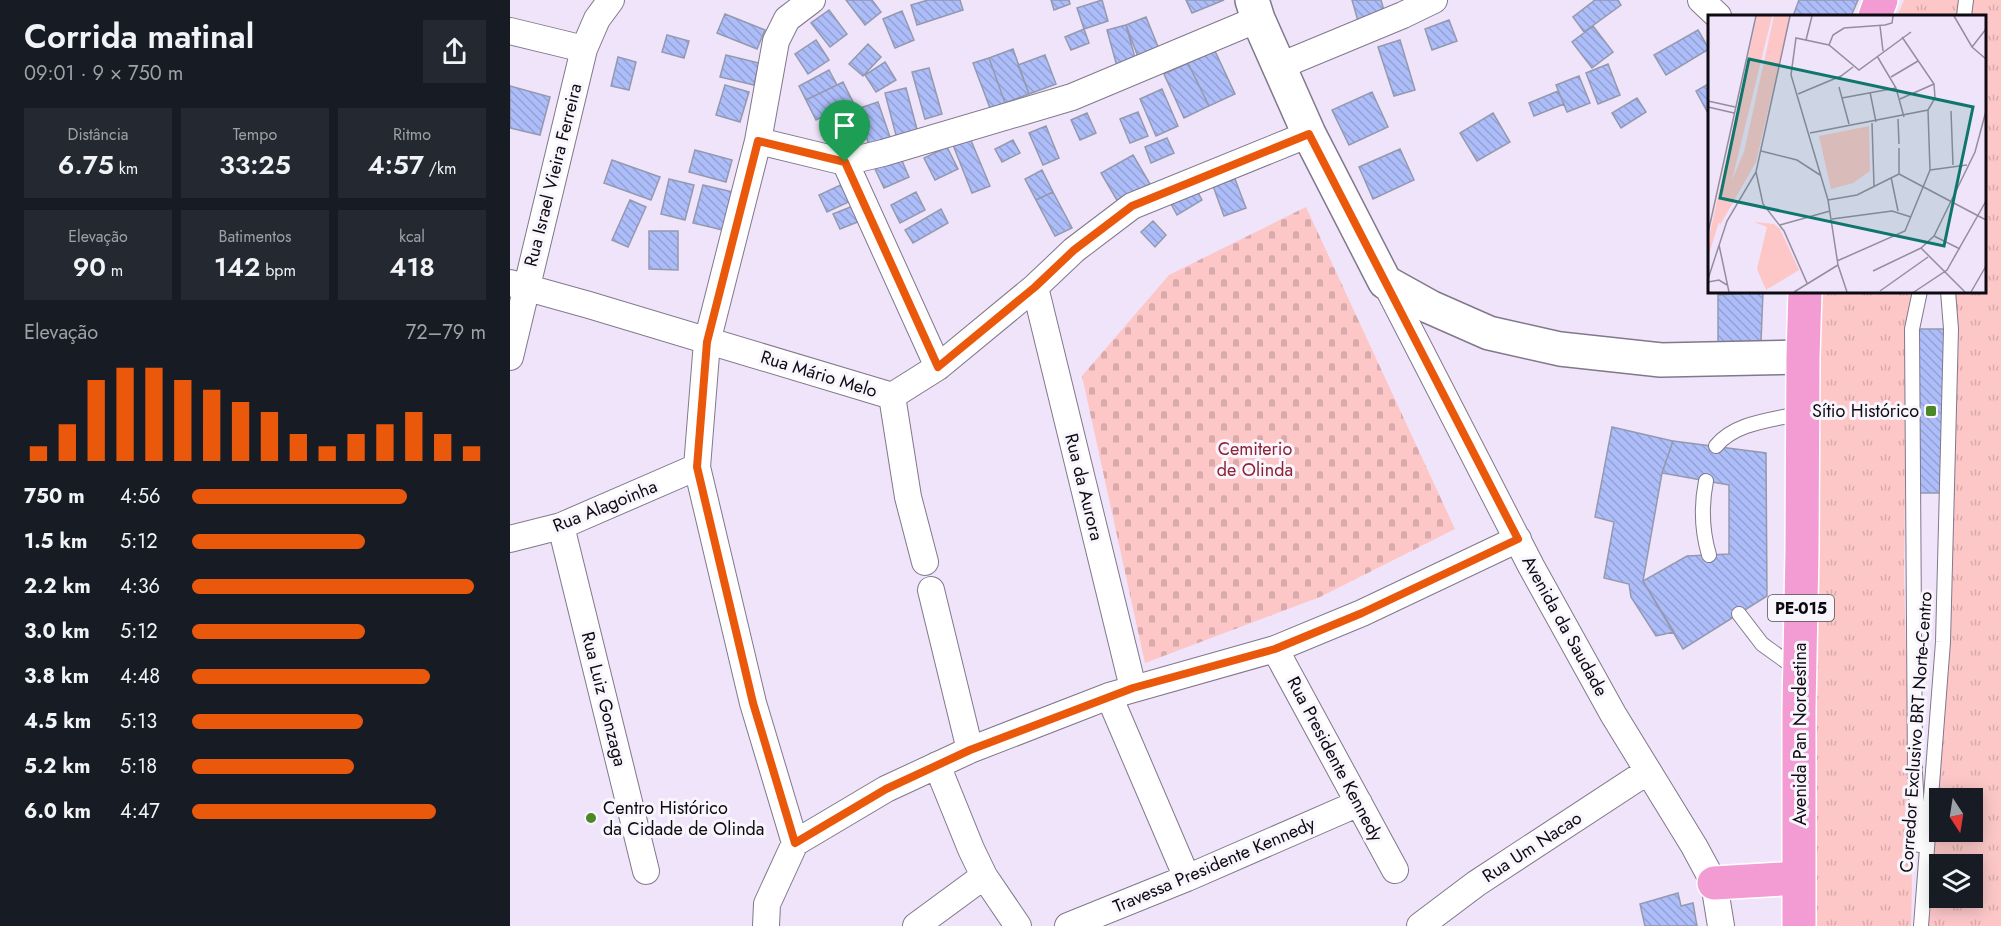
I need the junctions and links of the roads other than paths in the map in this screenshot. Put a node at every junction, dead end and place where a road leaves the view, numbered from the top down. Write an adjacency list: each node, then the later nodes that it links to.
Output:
1 (611, 0): 12 (street, Rua Israel Vieira Ferreira)
2 (812, 0): 15 (street)
3 (1434, 0): 13 (street)
4 (1701, 0): 8 (street)
5 (1881, 0): 9 (highway)
6 (1965, 0): 10 (lane)
7 (1255, 10): 13 (street, Avenida da Saudade); 16 (street)
8 (1717, 15)
9 (1875, 15)
10 (1964, 15)
11 (510, 31): 12 (street)
12 (584, 49): 18 (street, Rua Israel Vieira Ferreira)
13 (1280, 66): 14 (street, Avenida da Saudade)
14 (1309, 134): 17 (street, Avenida da Saudade); 19 (street, Rua Mário Melo)
15 (758, 141): 16 (street); 23 (street)
16 (845, 162): 26 (street)
17 (1384, 282): 25 (street); 34 (street, Avenida da Saudade)
18 (518, 286): 23 (street, Rua Mário Melo); 24 (street, Rua Israel Vieira Ferreira)
19 (1035, 287): 26 (street, Rua Mário Melo); 41 (street, Rua da Aurora)
20 (1805, 292): 25 (highway, Avenida Pan Nordestina / PE-015)
21 (1920, 292): 54 (lane, Corredor Exclusivo BRT Norte-Centro)
22 (1948, 292): 54 (lane, Corredor Exclusivo BRT Norte-Centro)
23 (707, 342): 27 (street, Rua Mário Melo); 30 (street)
24 (510, 357)
25 (1803, 357): 28 (highway, Avenida Pan Nordestina / PE-015)
26 (938, 367): 27 (street, Rua Mário Melo)
27 (892, 396): 36 (street)
28 (1802, 413): 29 (lane); 40 (highway, Avenida Pan Nordestina / PE-015)
29 (1716, 446)
30 (697, 467): 32 (street, Rua Alagoinha); 47 (street)
31 (1706, 481): 35 (lane)
32 (561, 526): 33 (street, Rua Alagoinha); 49 (street, Rua Luiz Gonzaga)
33 (510, 539)
34 (1518, 539): 39 (street); 45 (street, Avenida da Saudade)
35 (1709, 555)
36 (925, 562)
37 (931, 590): 43 (street)
38 (1739, 614): 40 (lane)
39 (1275, 649): 41 (street); 46 (street, Rua Presidente Kennedy)
40 (1800, 670): 52 (highway, Avenida Pan Nordestina / PE-015)
41 (1133, 688): 42 (street)
42 (1109, 696): 43 (street); 51 (street)
43 (970, 750): 44 (street)
44 (937, 765): 47 (street); 50 (street)
45 (1648, 771): 53 (street, Avenida da Saudade); 59 (street, Rua Um Nacao)
46 (1359, 803): 48 (street, Rua Presidente Kennedy); 51 (street, Travessa Presidente Kennedy)
47 (795, 843): 55 (street)
48 (1395, 870)
49 (646, 871)
50 (984, 876): 56 (street); 57 (street)
51 (1187, 878): 58 (street, Travessa Presidente Kennedy)
52 (1799, 878): 53 (highway); 61 (highway, Avenida Pan Nordestina / PE-015)
53 (1714, 883): 60 (street, Avenida da Saudade)
54 (1922, 895): 62 (lane)
55 (766, 926)
56 (916, 926)
57 (1018, 926)
58 (1068, 926)
59 (1420, 926)
60 (1721, 926)
61 (1799, 926)
62 (1922, 926)

